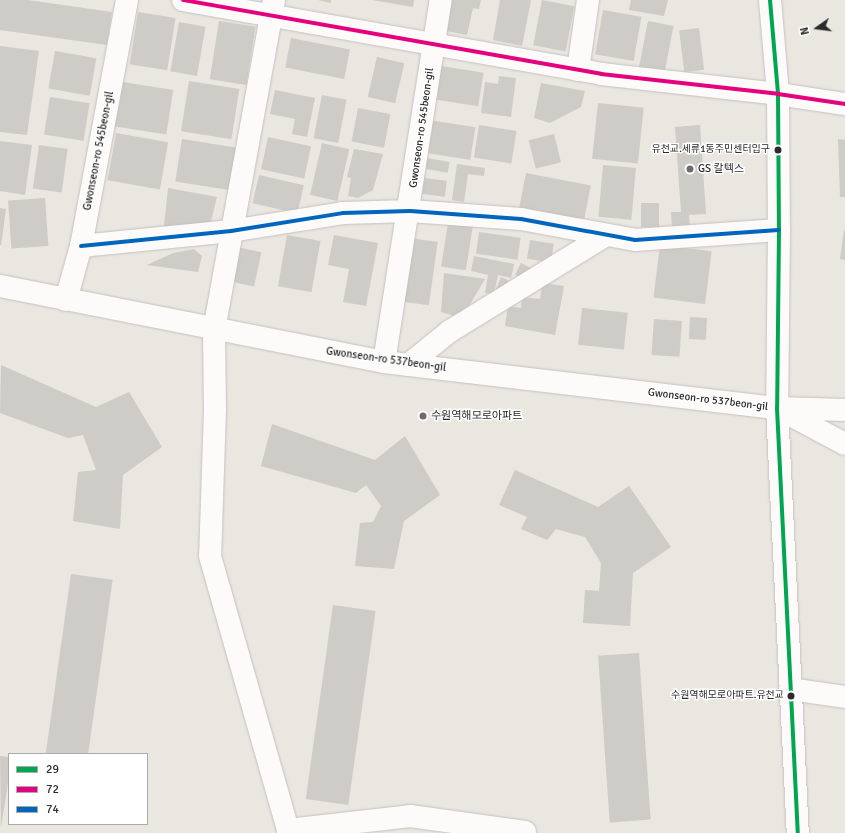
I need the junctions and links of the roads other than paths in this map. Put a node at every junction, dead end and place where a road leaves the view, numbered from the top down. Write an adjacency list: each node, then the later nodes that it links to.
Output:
1 (127, 0): 15 (street, Gwonseon-ro 545beon-gil)
2 (183, 0): 6 (street)
3 (442, 0): 7 (street, Gwonseon-ro 545beon-gil)
4 (588, 0): 8 (street)
5 (770, 0): 9 (street)
6 (272, 9): 7 (street); 13 (street)
7 (434, 45): 8 (street); 11 (street, Gwonseon-ro 545beon-gil)
8 (578, 70): 9 (street)
9 (778, 94): 10 (street); 12 (street)
10 (845, 104)
11 (410, 211): 13 (street); 14 (street); 19 (street, Gwonseon-ro 545beon-gil)
12 (779, 230): 14 (street); 21 (street)
13 (231, 231): 15 (street); 18 (street)
14 (606, 235): 20 (street)
15 (81, 246): 17 (street, Gwonseon-ro 545beon-gil)
16 (0, 286): 17 (street, Gwonseon-ro 537beon-gil)
17 (66, 300): 18 (street, Gwonseon-ro 537beon-gil)
18 (214, 330): 19 (street, Gwonseon-ro 537beon-gil); 27 (street)
19 (384, 362): 20 (street, Gwonseon-ro 537beon-gil)
20 (408, 365): 21 (street, Gwonseon-ro 537beon-gil)
21 (777, 408): 22 (street); 23 (street); 24 (street); 25 (street)
22 (845, 410)
23 (845, 422)
24 (845, 444)
25 (790, 688): 26 (street); 29 (street)
26 (845, 697)
27 (289, 831): 28 (street)
28 (525, 832)
29 (798, 833)

